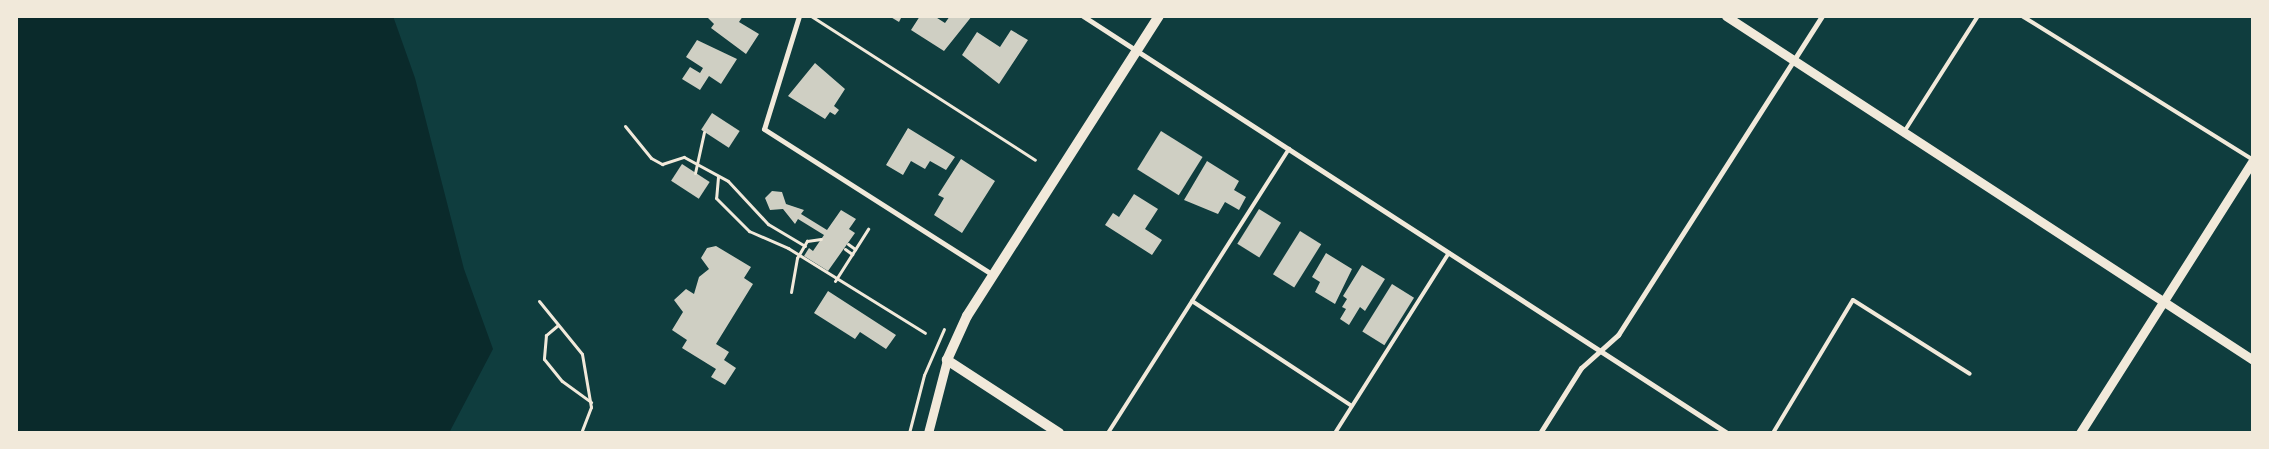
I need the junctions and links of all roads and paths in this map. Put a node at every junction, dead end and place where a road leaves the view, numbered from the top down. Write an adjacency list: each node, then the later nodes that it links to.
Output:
1 (799, 16): 29 (street)
2 (811, 16): 15 (path)
3 (1083, 16): 9 (street)
4 (1159, 16): 9 (main road)
5 (1726, 16): 10 (street)
6 (1822, 16): 10 (street)
7 (1978, 16): 13 (lane)
8 (2022, 16): 17 (lane)
9 (1137, 51): 14 (street); 29 (main road)
10 (1794, 60): 13 (street); 37 (street)
11 (625, 126): 16 (path)
12 (704, 132): 16 (path)
13 (1904, 132): 34 (street)
14 (1288, 149): 26 (street); 33 (lane)
15 (1035, 160)
16 (697, 163): 18 (path); 19 (path)
17 (2252, 164): 34 (street)
18 (695, 173)
19 (718, 177): 23 (path); 28 (path)
20 (868, 229): 25 (path)
21 (821, 239): 23 (path)
22 (848, 244): 25 (path)
23 (805, 246): 28 (path)
24 (845, 249): 27 (path)
25 (855, 249): 27 (path)
26 (1449, 253): 37 (street); 42 (lane)
27 (852, 254): 30 (path)
28 (798, 258): 30 (path); 31 (path)
29 (993, 275): 38 (main road)
30 (835, 281): 36 (path)
31 (791, 292)
32 (539, 301): 35 (path)
33 (1192, 301): 42 (lane); 46 (lane)
34 (2163, 302): 39 (street); 51 (street)
35 (558, 325): 41 (path); 41 (path)
36 (925, 333)
37 (1600, 351): 48 (street); 49 (street)
38 (947, 360): 44 (street); 45 (main road)
39 (2253, 360)
40 (1970, 374): 50 (lane)
41 (591, 402): 43 (path)
42 (1352, 406): 47 (lane)
43 (580, 433)
44 (928, 433)
45 (1059, 433)
46 (1108, 433)
47 (1335, 433)
48 (1540, 433)
49 (1727, 433)
50 (1773, 433)
51 (2080, 433)

